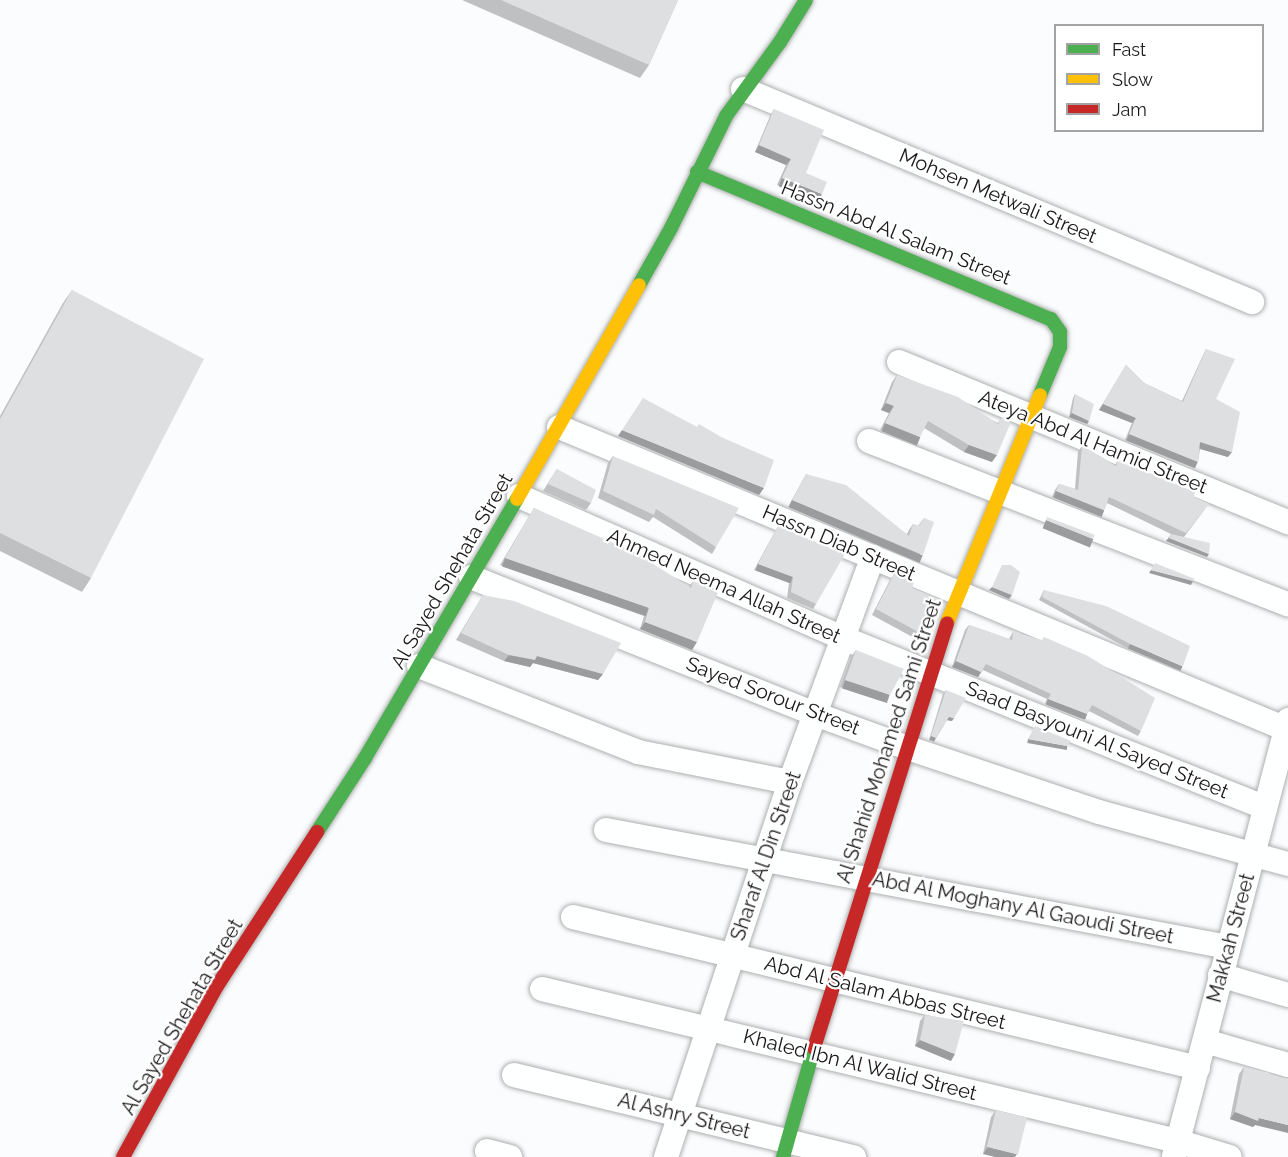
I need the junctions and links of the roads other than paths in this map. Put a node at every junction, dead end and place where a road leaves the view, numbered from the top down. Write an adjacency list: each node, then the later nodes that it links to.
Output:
1 (806, 0): 2 (street, Al Sayed Shehata Street)
2 (743, 89): 3 (street, Al Sayed Shehata Street); 4 (street, Mohsen Metwali Street)
3 (697, 172): 5 (street, Hassn Abd Al Salam Street); 8 (street, Al Sayed Shehata Street)
4 (1252, 302)
5 (1060, 347): 7 (street, Al Shahid Mohamed Sami Street)
6 (898, 362): 7 (street, Ateya Abd Al Hamid Street)
7 (1032, 417): 10 (street, Al Shahid Mohamed Sami Street); 12 (street, Ateya Abd Al Hamid Street)
8 (560, 427): 11 (street, Al Sayed Shehata Street); 13 (street, Hassn Diab Street)
9 (869, 441): 10 (street)
10 (999, 492): 15 (street, Al Shahid Mohamed Sami Street); 16 (street)
11 (519, 496): 14 (street, Al Sayed Shehata Street); 17 (street, Ahmed Neema Allah Street)
12 (1288, 522)
13 (873, 557): 15 (street, Hassn Diab Street); 17 (street, Sharaf Al Din Street)
14 (471, 577): 18 (street, Al Sayed Shehata Street); 20 (street, Sayed Sorour Street)
15 (958, 593): 19 (street, Al Shahid Mohamed Sami Street); 21 (street, Hassn Diab Street)
16 (1288, 604)
17 (843, 638): 19 (street, Ahmed Neema Allah Street); 20 (street, Sharaf Al Din Street)
18 (419, 666): 23 (street); 47 (street, Al Sayed Shehata Street)
19 (930, 673): 22 (street, Al Shahid Mohamed Sami Street); 24 (street, Saad Basyouni Al Sayed Street)
20 (815, 714): 22 (street, Sayed Sorour Street); 23 (street, Sharaf Al Din Street)
21 (1285, 738): 24 (street, Makkah Street)
22 (908, 748): 26 (street, Sayed Sorour Street); 29 (street, Al Shahid Mohamed Sami Street)
23 (790, 782): 27 (street, Sharaf Al Din Street)
24 (1265, 808): 26 (street, Makkah Street)
25 (606, 830): 27 (street, Abd Al Moghany Al Gaoudi Street)
26 (1253, 853): 28 (street, Sayed Sorour Street); 31 (street, Makkah Street)
27 (764, 860): 29 (street, Abd Al Moghany Al Gaoudi Street); 32 (street, Sharaf Al Din Street)
28 (1288, 864)
29 (864, 878): 31 (street, Abd Al Moghany Al Gaoudi Street); 34 (street, Al Shahid Mohamed Sami Street)
30 (573, 917): 32 (street, Abd Al Salam Abbas Street)
31 (1228, 946): 33 (street, Makkah Street)
32 (732, 956): 34 (street, Abd Al Salam Abbas Street); 37 (street, Sharaf Al Din Street)
33 (1220, 975): 36 (street); 38 (street, Makkah Street)
34 (834, 980): 39 (street, Al Shahid Mohamed Sami Street); 41 (street, Abd Al Salam Abbas Street)
35 (542, 989): 37 (street, Khaled Ibn Al Walid Street)
36 (1288, 996)
37 (708, 1029): 39 (street, Khaled Ibn Al Walid Street); 43 (street, Sharaf Al Din Street)
38 (1205, 1041): 40 (street); 41 (street, Makkah Street)
39 (812, 1054): 44 (street, Al Shahid Mohamed Sami Street); 45 (street, Khaled Ibn Al Walid Street)
40 (1288, 1065)
41 (1198, 1068): 45 (street, Makkah Street)
42 (514, 1075): 43 (street, Al Ashry Street)
43 (681, 1115): 44 (street, Al Ashry Street); 49 (street, Sharaf Al Din Street)
44 (785, 1149): 50 (street, Al Ashry Street)
45 (1175, 1149): 51 (street, Khaled Ibn Al Walid Street)
46 (487, 1151): 48 (street)
47 (123, 1157)
48 (510, 1157)
49 (666, 1157)
50 (854, 1157)
51 (1230, 1157)

